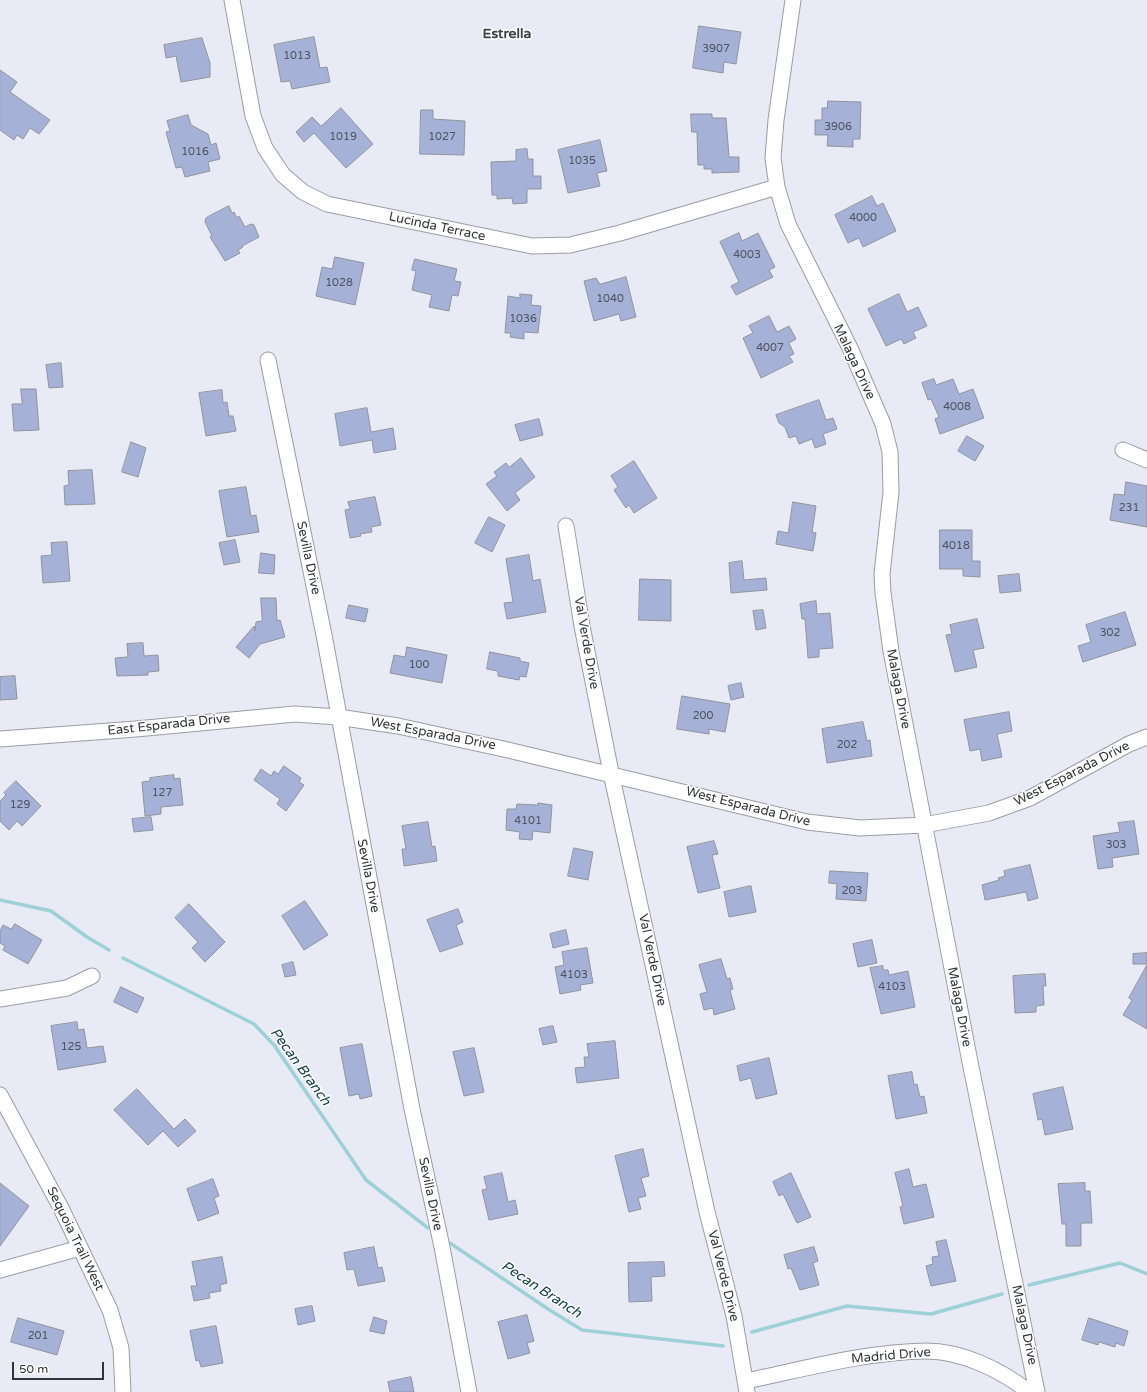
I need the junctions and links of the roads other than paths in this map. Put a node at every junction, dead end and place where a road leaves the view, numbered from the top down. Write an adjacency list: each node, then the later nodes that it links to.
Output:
1 (232, 0): 3 (street, Lucinda Terrace)
2 (793, 0): 3 (street, Malaga Drive)
3 (777, 187): 12 (street, Malaga Drive)
4 (268, 360): 8 (street, Sevilla Drive)
5 (1123, 450): 6 (street)
6 (1147, 460)
7 (566, 526): 11 (street, Val Verde Drive)
8 (338, 717): 10 (street, East Esparada Drive); 11 (street, West Esparada Drive); 20 (street, Sevilla Drive)
9 (1147, 736): 12 (street, West Esparada Drive)
10 (0, 738)
11 (611, 774): 12 (street, West Esparada Drive); 18 (street, Val Verde Drive)
12 (924, 825): 22 (street, Malaga Drive)
13 (92, 976): 14 (street)
14 (0, 999)
15 (0, 1095): 16 (street, Sequoia Trail West)
16 (80, 1248): 17 (street); 19 (street, Sequoia Trail West)
17 (0, 1270)
18 (746, 1387): 21 (street, Madrid Drive)
19 (123, 1392)
20 (469, 1392)
21 (1029, 1392)
22 (1037, 1392)

